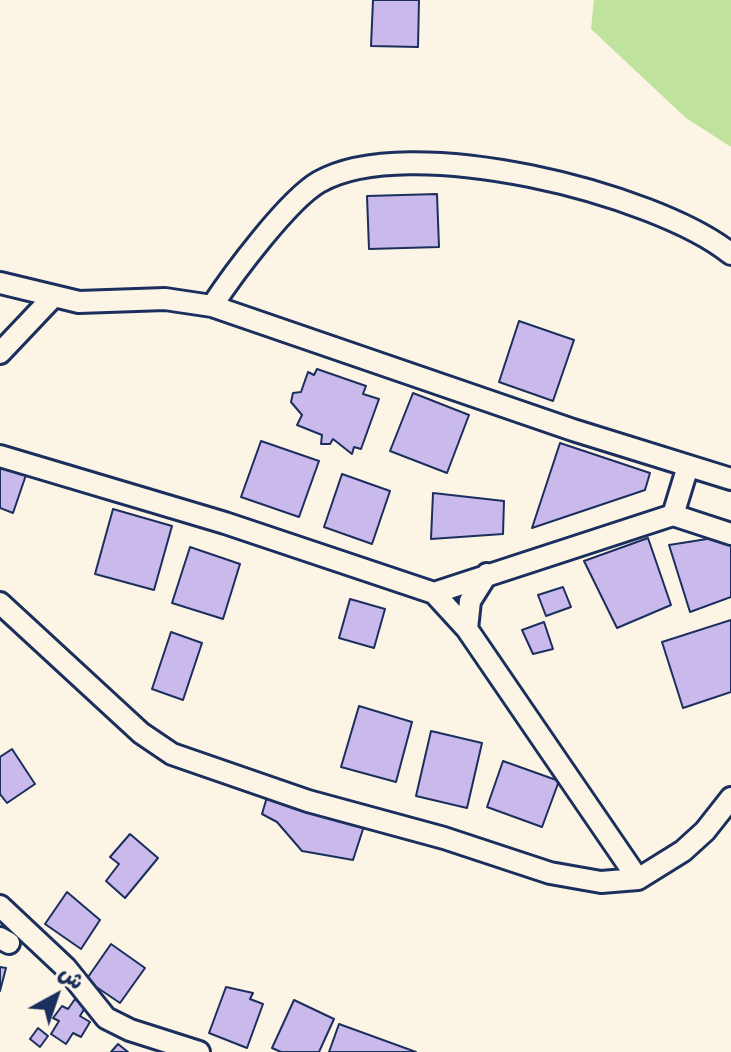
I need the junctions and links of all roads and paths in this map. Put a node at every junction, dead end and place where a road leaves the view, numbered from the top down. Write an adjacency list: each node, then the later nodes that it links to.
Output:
1 (731, 254): 4 (street)
2 (0, 283): 3 (street)
3 (53, 297): 4 (street); 5 (street)
4 (212, 306): 7 (street)
5 (0, 353)
6 (0, 456): 12 (street)
7 (688, 466): 8 (street); 9 (street)
8 (731, 479)
9 (673, 515): 10 (street); 11 (street)
10 (731, 534)
11 (487, 574): 12 (street); 14 (street)
12 (434, 593): 14 (street)
13 (0, 603): 16 (street)
14 (467, 629): 16 (street)
15 (731, 798): 16 (street)
16 (638, 879)
17 (0, 906): 18 (street)
18 (199, 1052)

